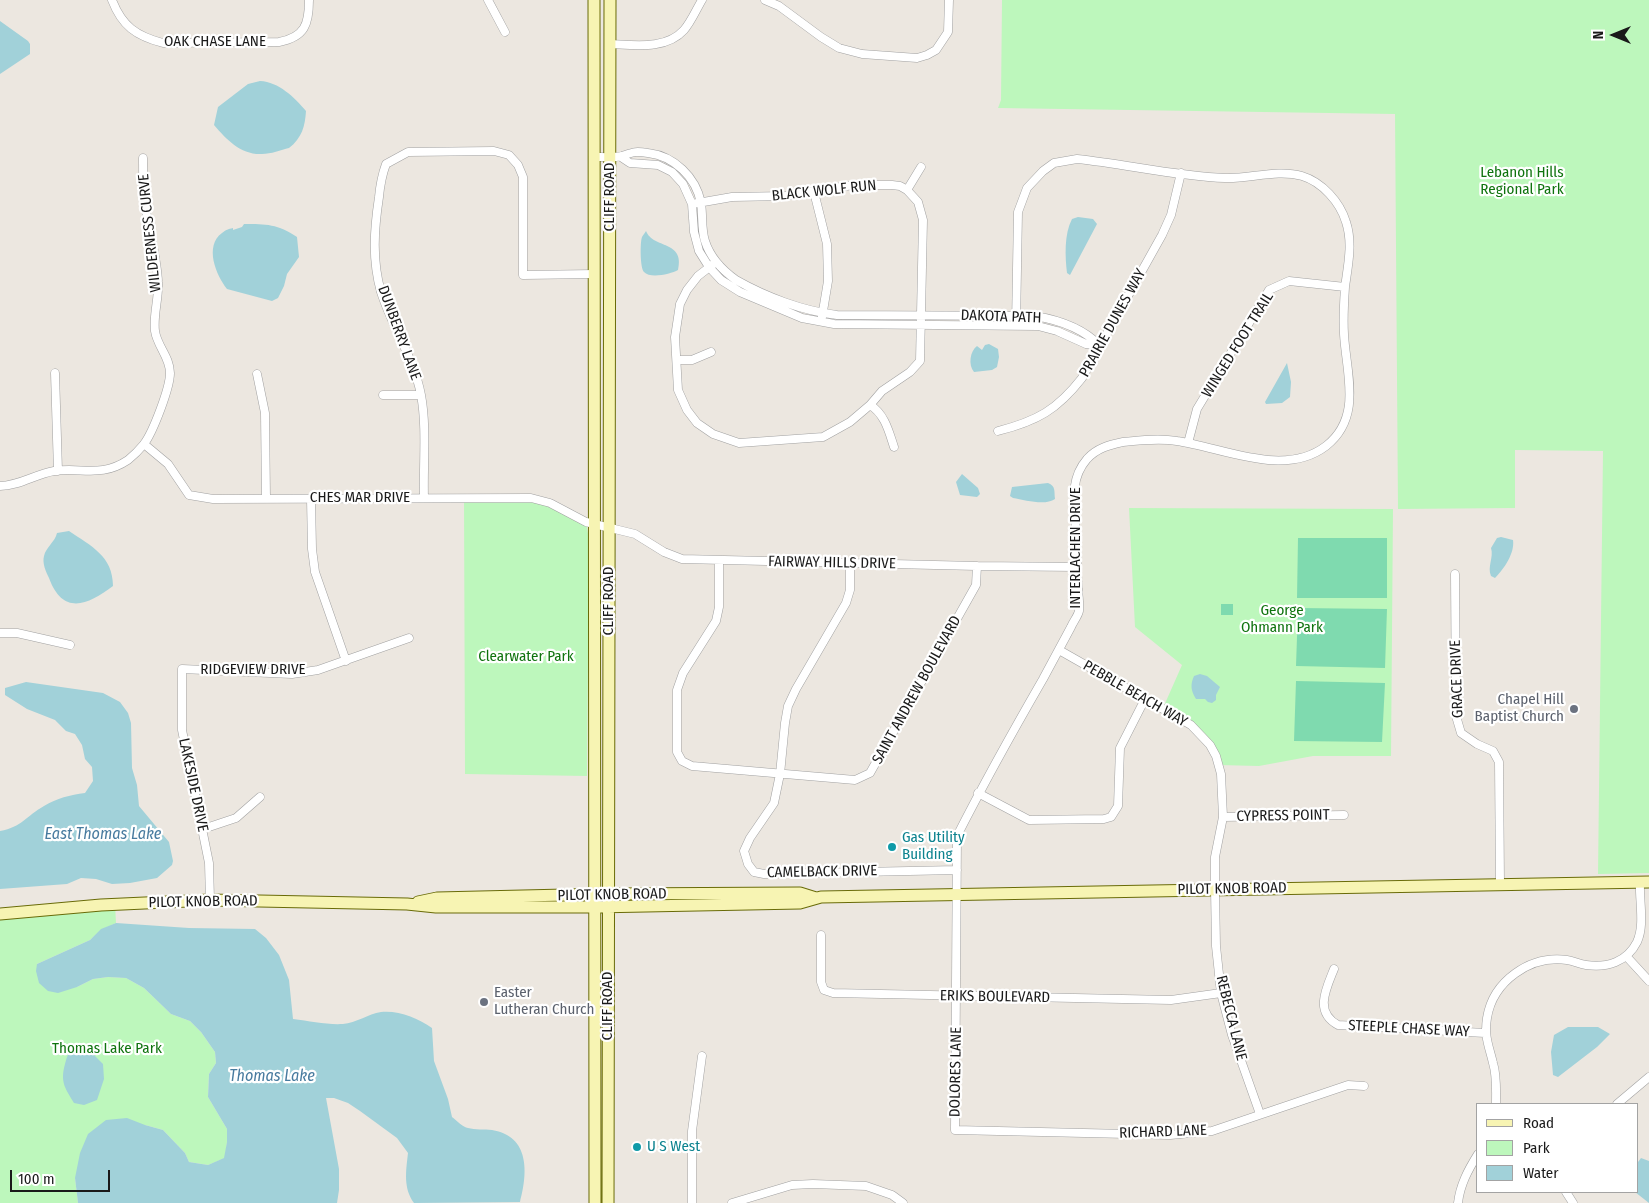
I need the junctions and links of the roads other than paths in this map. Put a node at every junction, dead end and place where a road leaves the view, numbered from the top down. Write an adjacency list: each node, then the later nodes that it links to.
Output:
1 (112, 0): 2 (street, OAK CHASE LANE)
2 (309, 0)
3 (488, 0): 9 (street)
4 (594, 0): 11 (main road, CLIFF ROAD)
5 (610, 0): 10 (main road, CLIFF ROAD)
6 (702, 0): 10 (street)
7 (765, 0): 8 (street)
8 (949, 0)
9 (505, 32)
10 (610, 44): 12 (main road, CLIFF ROAD)
11 (595, 157): 12 (street, DAKOTA PATH); 21 (main road, CLIFF ROAD)
12 (616, 157): 18 (street, DAKOTA PATH); 46 (main road, CLIFF ROAD)
13 (143, 158): 38 (street, WILDERNESS CURVE)
14 (921, 167): 16 (street)
15 (1181, 173): 22 (street, INTERLACHEN DRIVE); 24 (street, INTERLACHEN DRIVE); 28 (street, PRAIRIE DUNES WAY)
16 (907, 190): 17 (street, BLACK WOLF RUN); 23 (street)
17 (814, 192): 18 (street, BLACK WOLF RUN); 25 (street)
18 (696, 203): 19 (street, DAKOTA PATH); 20 (street, DAKOTA PATH)
19 (716, 262): 20 (street); 25 (street, DAKOTA PATH)
20 (709, 268): 25 (street, DAKOTA PATH); 30 (street)
21 (595, 274): 34 (street, DUNBERRY LANE); 45 (main road, CLIFF ROAD)
22 (1345, 287): 37 (street, WINGED FOOT TRAIL); 37 (street, INTERLACHEN DRIVE)
23 (922, 315): 24 (street, DAKOTA PATH); 25 (street, DAKOTA PATH); 26 (street)
24 (1016, 316): 27 (street, INTERLACHEN DRIVE); 28 (street, DAKOTA PATH)
25 (822, 318): 26 (street, DAKOTA PATH)
26 (922, 324): 27 (street, DAKOTA PATH); 35 (street)
27 (1016, 325): 28 (street, DAKOTA PATH)
28 (1100, 346): 36 (street, PRAIRIE DUNES WAY)
29 (711, 352): 30 (street)
30 (676, 360): 35 (street)
31 (55, 373): 40 (street)
32 (257, 374): 43 (street)
33 (383, 395): 34 (street)
34 (421, 395): 42 (street, DUNBERRY LANE)
35 (870, 406): 39 (street)
36 (998, 431)
37 (1188, 443): 50 (street, INTERLACHEN DRIVE)
38 (144, 444): 40 (street, WILDERNESS CURVE); 43 (street, CHES MAR DRIVE)
39 (894, 447)
40 (58, 471): 41 (street, WILDERNESS CURVE)
41 (0, 486)
42 (424, 498): 44 (street, CHES MAR DRIVE); 45 (street, CHES MAR DRIVE)
43 (266, 499): 44 (street, CHES MAR DRIVE)
44 (311, 499): 56 (street)
45 (594, 524): 46 (street, FAIRWAY HILLS DRIVE); 72 (main road, CLIFF ROAD)
46 (609, 528): 47 (street, FAIRWAY HILLS DRIVE); 71 (main road, CLIFF ROAD)
47 (720, 561): 48 (street, FAIRWAY HILLS DRIVE); 59 (street, SAINT ANDREW BOULEVARD)
48 (850, 563): 49 (street, FAIRWAY HILLS DRIVE); 59 (street, CAMELBACK DRIVE)
49 (977, 566): 50 (street, FAIRWAY HILLS DRIVE); 59 (street, SAINT ANDREW BOULEVARD)
50 (1077, 567): 55 (street, INTERLACHEN DRIVE)
51 (1455, 574): 67 (street, GRACE DRIVE)
52 (0, 633): 54 (street)
53 (409, 638): 56 (street, RIDGEVIEW DRIVE)
54 (70, 645)
55 (1059, 650): 58 (street, PEBBLE BEACH WAY); 60 (street, INTERLACHEN DRIVE)
56 (346, 661): 57 (street, RIDGEVIEW DRIVE)
57 (182, 669): 64 (street, LAKESIDE DRIVE)
58 (1146, 699): 60 (street); 63 (street, PEBBLE BEACH WAY)
59 (780, 774): 65 (street, CAMELBACK DRIVE)
60 (978, 793): 65 (street, INTERLACHEN DRIVE)
61 (260, 797): 64 (street)
62 (1344, 815): 63 (street, CYPRESS POINT)
63 (1223, 817): 68 (street, PEBBLE BEACH WAY)
64 (203, 830): 70 (street, LAKESIDE DRIVE)
65 (957, 870): 69 (street, INTERLACHEN DRIVE)
66 (1644, 882): 67 (main road, PILOT KNOB ROAD); 75 (street)
67 (1500, 884): 68 (main road, PILOT KNOB ROAD)
68 (1215, 889): 69 (main road, PILOT KNOB ROAD); 78 (street, REBECCA LANE)
69 (957, 894): 71 (main road, PILOT KNOB ROAD); 79 (street, DOLORES LANE)
70 (210, 900): 72 (main road, PILOT KNOB ROAD); 73 (main road, PILOT KNOB ROAD)
71 (608, 900): 72 (main road, PILOT KNOB ROAD); 90 (main road, CLIFF ROAD)
72 (595, 901): 89 (main road, CLIFF ROAD)
73 (0, 914)
74 (820, 935): 79 (street, ERIKS BOULEVARD)
75 (1627, 957): 77 (street); 80 (street)
76 (1334, 969): 80 (street, STEEPLE CHASE WAY)
77 (1649, 981)
78 (1221, 993): 79 (street, ERIKS BOULEVARD); 86 (street, REBECCA LANE)
79 (957, 996): 87 (street, DOLORES LANE)
80 (1485, 1032): 84 (street)
81 (702, 1056): 91 (street)
82 (1649, 1077): 85 (street)
83 (1364, 1086): 86 (street, RICHARD LANE)
84 (1496, 1103)
85 (1618, 1103)
86 (1260, 1114): 87 (street, RICHARD LANE)
87 (955, 1130)
88 (1476, 1157): 94 (street)
89 (594, 1203)
90 (608, 1203)
91 (692, 1203)
92 (732, 1203): 93 (street)
93 (903, 1203)
94 (1458, 1203)

